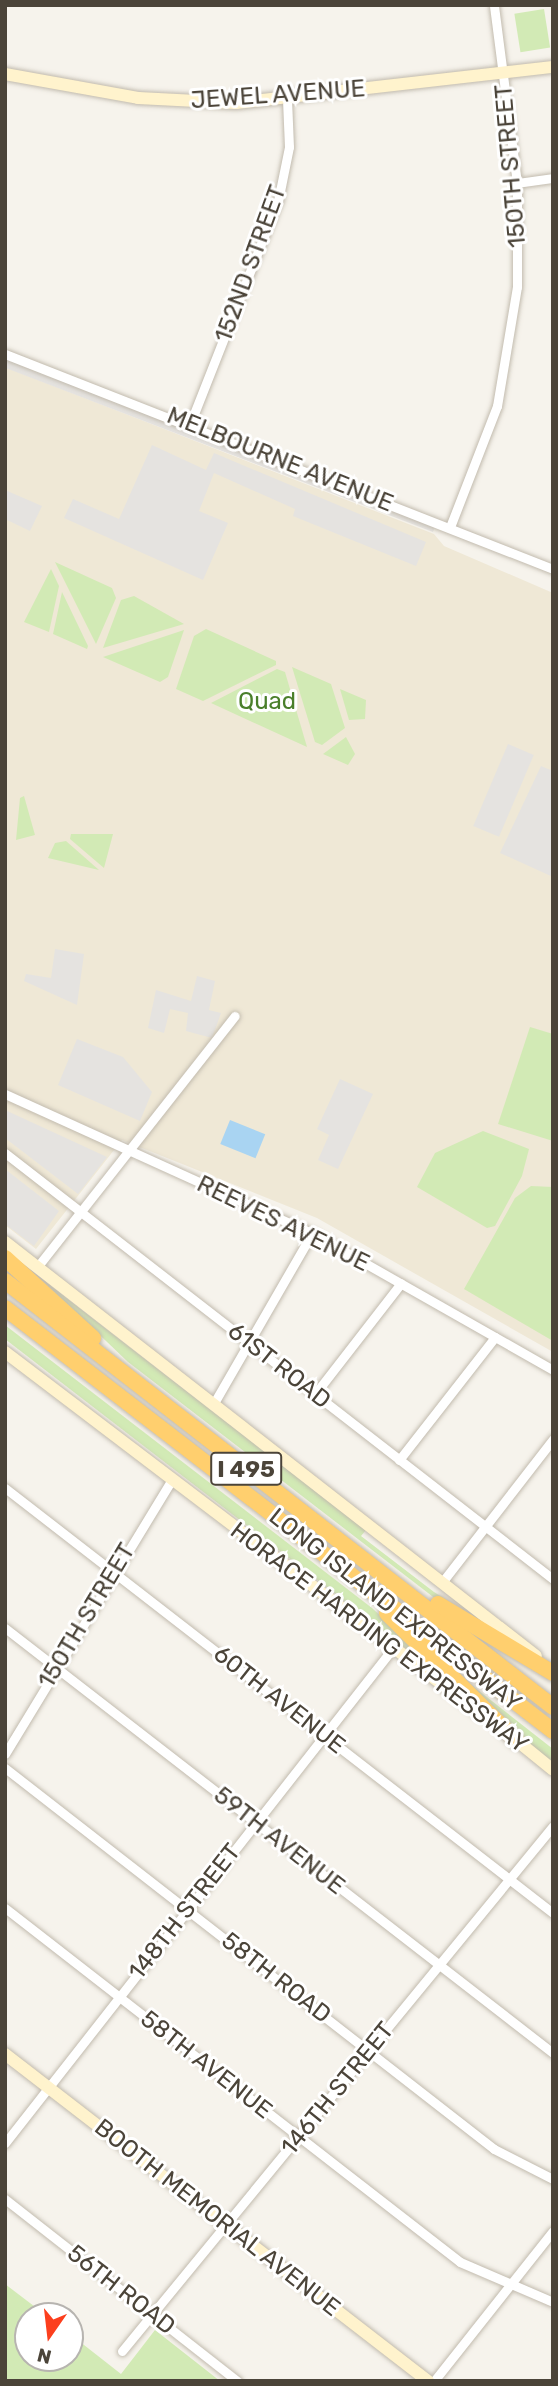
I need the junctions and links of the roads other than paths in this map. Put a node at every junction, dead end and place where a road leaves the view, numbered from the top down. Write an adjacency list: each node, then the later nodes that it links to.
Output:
1 (494, 5): 3 (street, 150TH STREET)
2 (553, 67): 3 (main road, JEWEL AVENUE)
3 (502, 73): 5 (main road, JEWEL AVENUE); 7 (street, 150TH STREET)
4 (5, 74): 5 (main road, JEWEL AVENUE)
5 (286, 100): 9 (street, 152ND STREET)
6 (553, 178): 7 (street)
7 (517, 183): 10 (street, 150TH STREET)
8 (5, 354): 9 (street, MELBOURNE AVENUE)
9 (191, 424): 10 (street, MELBOURNE AVENUE)
10 (450, 527): 11 (street, MELBOURNE AVENUE)
11 (553, 569)
12 (235, 1016): 14 (street)
13 (5, 1094): 14 (street, REEVES AVENUE)
14 (130, 1151): 16 (street); 17 (street, REEVES AVENUE)
15 (5, 1153): 16 (street, 61ST ROAD)
16 (80, 1212): 20 (street); 26 (street, 61ST ROAD)
17 (312, 1233): 22 (street, REEVES AVENUE); 26 (street)
18 (5, 1242): 20 (main road)
19 (5, 1258): 30 (highway)
20 (38, 1266): 32 (main road)
21 (5, 1280): 30 (highway, LONG ISLAND EXPRESSWAY / I 495)
22 (401, 1283): 25 (street, REEVES AVENUE); 31 (street)
23 (5, 1308): 28 (highway, LONG ISLAND EXPRESSWAY / I 495)
24 (5, 1319): 28 (highway)
25 (495, 1337): 29 (street, REEVES AVENUE); 34 (street)
26 (248, 1343): 31 (street, 61ST ROAD); 32 (street)
27 (5, 1352): 35 (main road, HORACE HARDING EXPRESSWAY)
28 (76, 1365): 40 (highway, LONG ISLAND EXPRESSWAY / I 495)
29 (553, 1370)
30 (133, 1381): 38 (highway, LONG ISLAND EXPRESSWAY / I 495)
31 (315, 1394): 34 (street, 61ST ROAD)
32 (214, 1403): 42 (main road)
33 (553, 1438): 37 (street)
34 (399, 1460): 37 (street, 61ST ROAD)
35 (171, 1480): 39 (street, 150TH STREET); 44 (main road, HORACE HARDING EXPRESSWAY)
36 (5, 1488): 39 (street, 60TH AVENUE)
37 (485, 1526): 41 (street, 61ST ROAD); 42 (street)
38 (360, 1556): 46 (highway); 47 (highway, LONG ISLAND EXPRESSWAY / I 495)
39 (113, 1571): 45 (street, 150TH STREET); 49 (street, 60TH AVENUE)
40 (352, 1575): 48 (highway, LONG ISLAND EXPRESSWAY / I 495); 50 (highway)
41 (553, 1579)
42 (443, 1581): 46 (main road)
43 (5, 1628): 45 (street, 59TH AVENUE)
44 (393, 1648): 49 (street, 148TH STREET); 50 (main road, HORACE HARDING EXPRESSWAY)
45 (56, 1667): 51 (street, 150TH STREET); 54 (street, 59TH AVENUE)
46 (553, 1672)
47 (553, 1707)
48 (553, 1731)
49 (323, 1735): 54 (street, 148TH STREET); 56 (street, 60TH AVENUE)
50 (517, 1741): 53 (main road, HORACE HARDING EXPRESSWAY)
51 (5, 1754)
52 (5, 1768): 58 (street, 58TH ROAD)
53 (553, 1770)
54 (255, 1822): 58 (street, 148TH STREET); 60 (street, 59TH AVENUE)
55 (553, 1826): 56 (street, 146TH STREET)
56 (510, 1879): 59 (street, 60TH AVENUE); 60 (street, 146TH STREET)
57 (5, 1908): 61 (street, 58TH AVENUE)
58 (187, 1909): 61 (street, 148TH STREET); 62 (street, 58TH ROAD)
59 (553, 1913)
60 (439, 1965): 62 (street, 146TH STREET); 63 (street, 59TH AVENUE)
61 (119, 1997): 65 (street, 148TH STREET); 66 (street, 58TH AVENUE)
62 (369, 2051): 66 (street, 146TH STREET); 68 (street, 58TH ROAD)
63 (553, 2053)
64 (5, 2054): 65 (main road, BOOTH MEMORIAL AVENUE)
65 (48, 2087): 67 (street, 148TH STREET); 70 (main road, BOOTH MEMORIAL AVENUE)
66 (298, 2139): 70 (street, 146TH STREET); 72 (street, 58TH AVENUE)
67 (5, 2143)
68 (553, 2179)
69 (5, 2199): 74 (street, 56TH ROAD)
70 (226, 2225): 74 (street, 146TH STREET); 77 (main road, BOOTH MEMORIAL AVENUE)
71 (553, 2231): 72 (street)
72 (509, 2285): 73 (street, 58TH AVENUE); 78 (street)
73 (553, 2302)
74 (152, 2314): 75 (street, 146TH STREET); 76 (street, 56TH ROAD)
75 (122, 2351)
76 (237, 2381)
77 (428, 2381)
78 (434, 2381)

